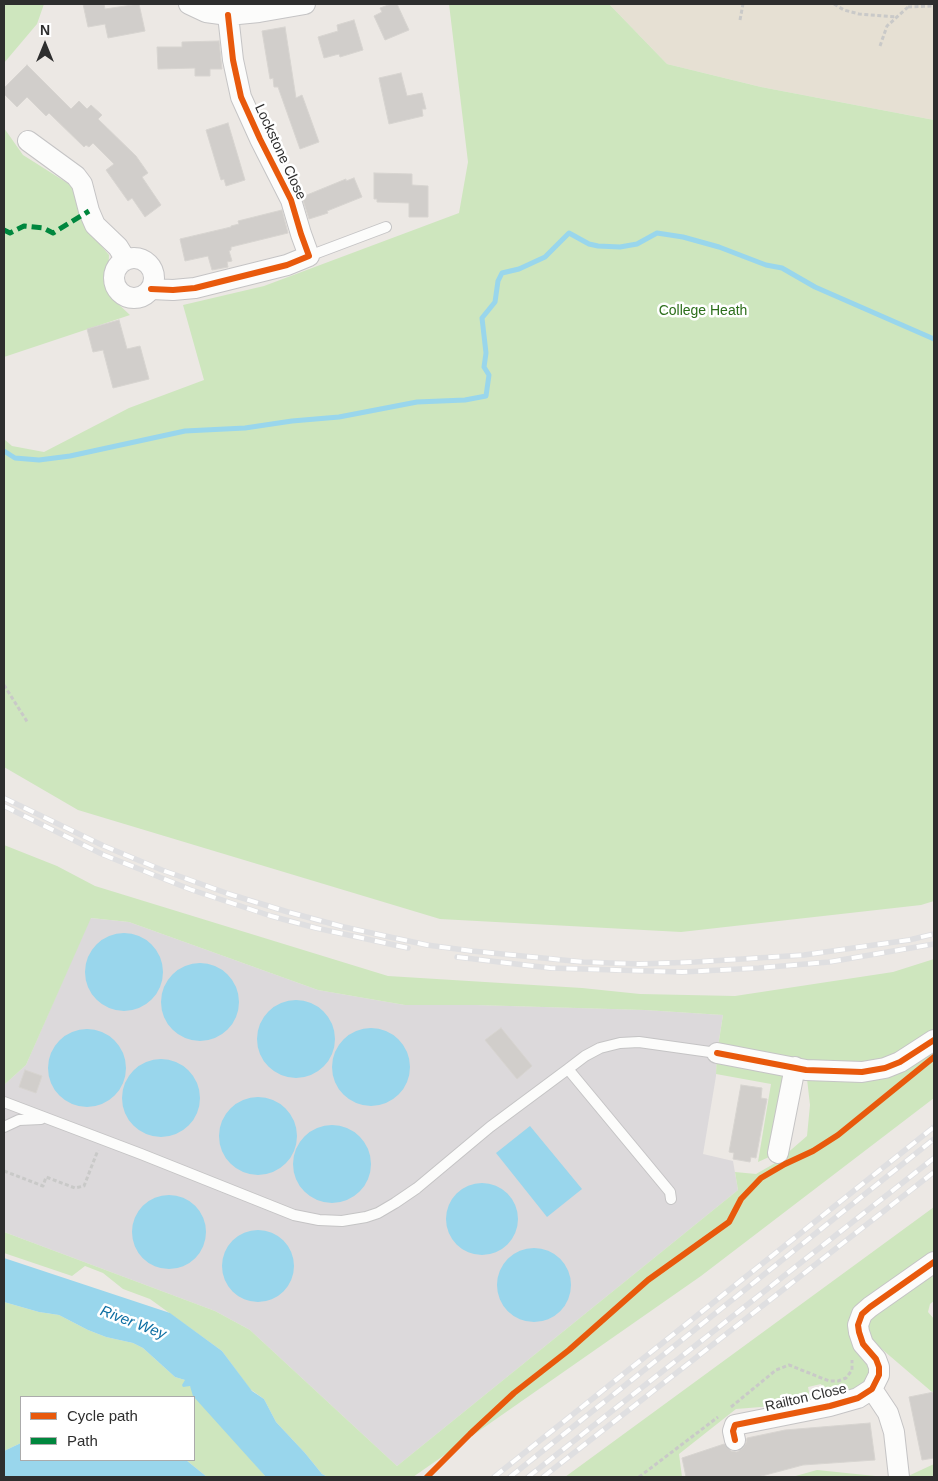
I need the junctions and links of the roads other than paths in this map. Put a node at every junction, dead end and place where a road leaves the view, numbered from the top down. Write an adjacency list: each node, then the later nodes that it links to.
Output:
1 (189, 4): 3 (street)
2 (305, 4): 3 (street)
3 (228, 15): 6 (street, Lockstone Close)
4 (28, 140): 7 (street)
5 (386, 227): 6 (lane)
6 (310, 256): 8 (street)
7 (126, 260): 8 (street); 8 (street)
8 (151, 289)
9 (934, 1040): 11 (street)
10 (716, 1053): 11 (street); 12 (lane)
11 (795, 1067): 16 (street)
12 (568, 1069): 14 (lane); 17 (lane)
13 (5, 1105): 14 (lane)
14 (48, 1119): 15 (lane)
15 (4, 1127)
16 (778, 1153)
17 (671, 1199)
18 (934, 1262): 19 (street)
19 (872, 1389): 20 (street, Railton Close); 21 (street)
20 (735, 1440)
21 (899, 1477)

